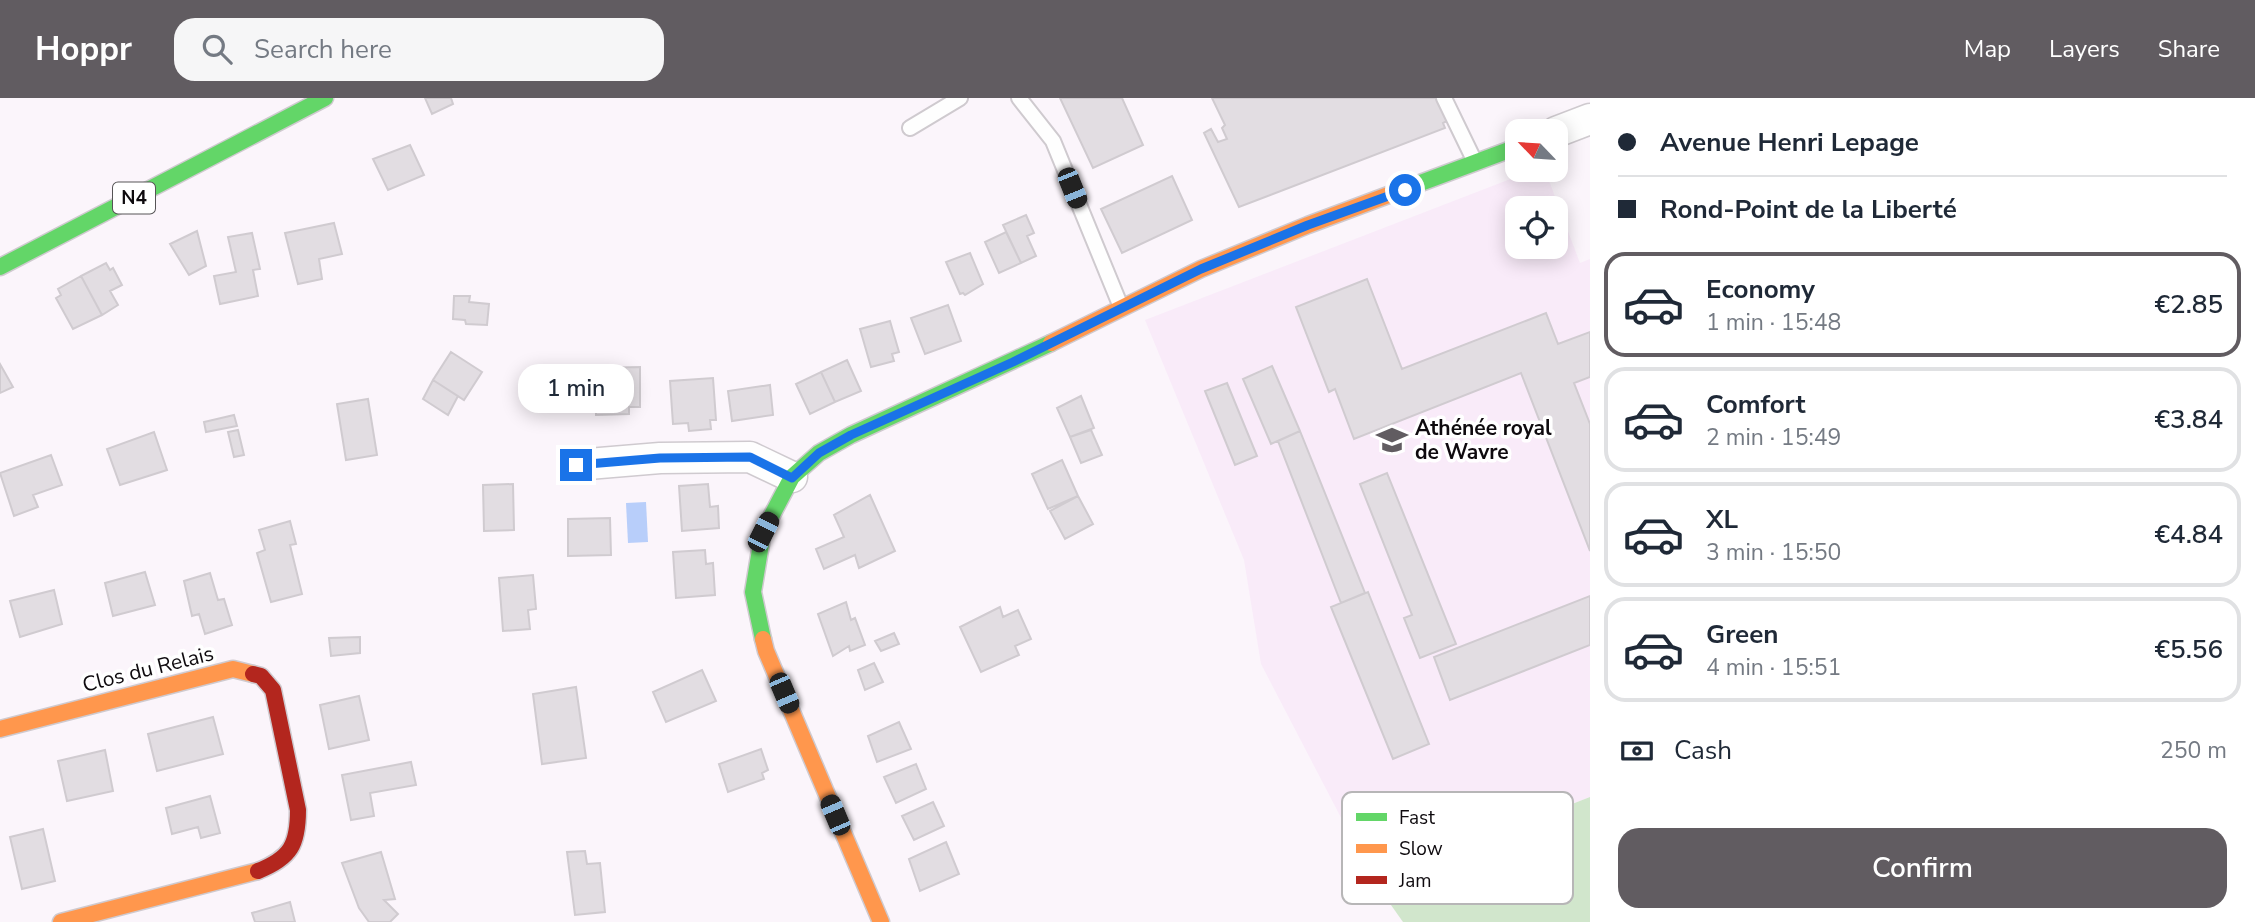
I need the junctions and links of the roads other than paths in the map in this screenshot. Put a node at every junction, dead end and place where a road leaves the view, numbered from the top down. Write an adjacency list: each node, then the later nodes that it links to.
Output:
1 (325, 98): 10 (street, N4)
2 (960, 98): 7 (lane)
3 (1019, 98): 11 (lane)
4 (1444, 98): 9 (lane)
5 (1590, 119): 6 (street)
6 (1568, 127)
7 (910, 128)
8 (1505, 152): 9 (street)
9 (1475, 163): 11 (street)
10 (0, 267)
11 (1121, 308): 13 (street)
12 (576, 465): 13 (street)
13 (792, 478): 16 (street)
14 (0, 729): 15 (street, Clos du Relais)
15 (61, 922)
16 (881, 922)

